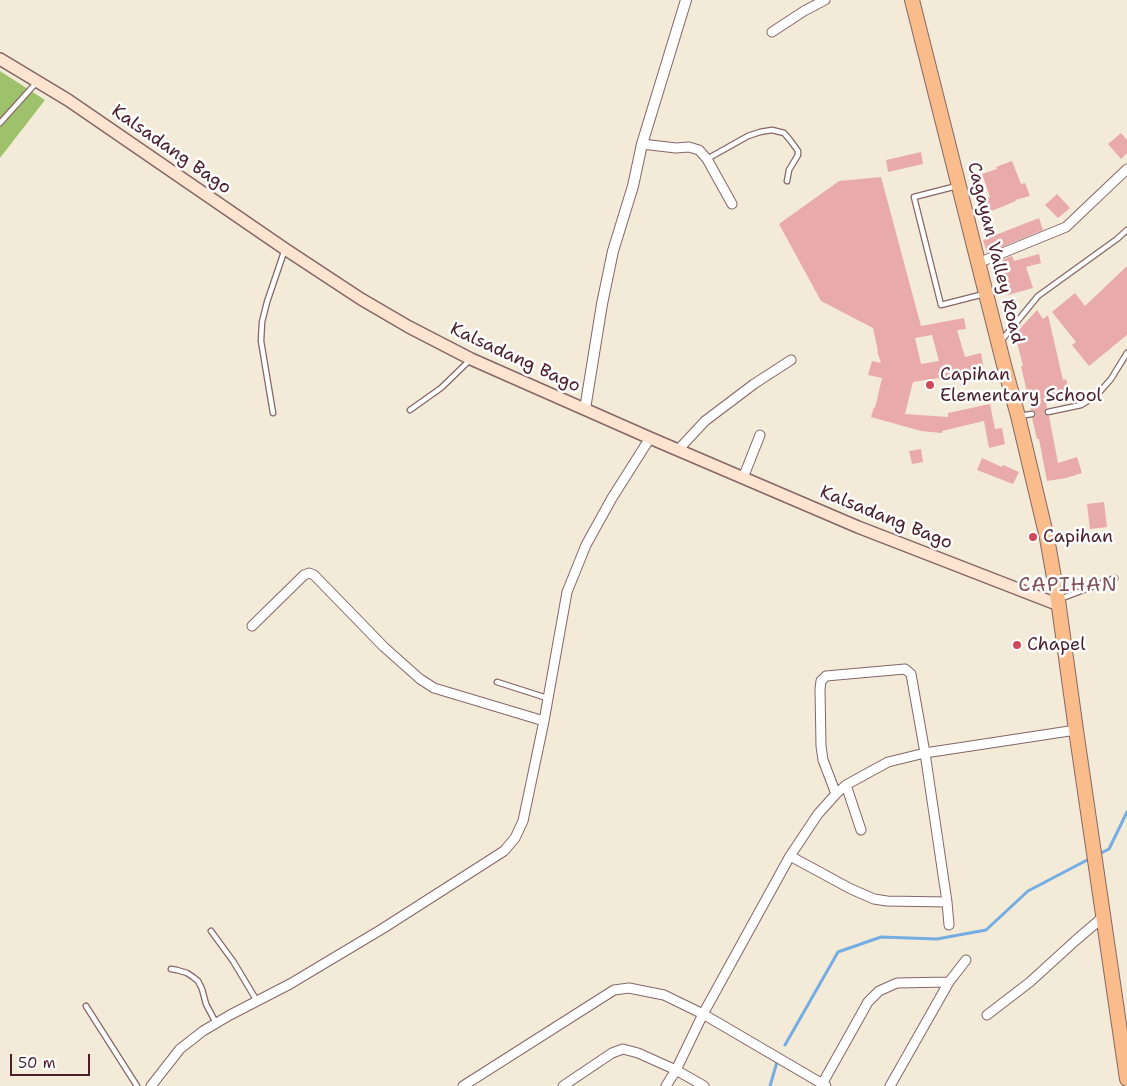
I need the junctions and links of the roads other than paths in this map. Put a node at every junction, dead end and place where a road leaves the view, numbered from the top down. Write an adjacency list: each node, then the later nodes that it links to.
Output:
1 (686, 0): 8 (street)
2 (825, 0): 4 (street)
3 (912, 0): 12 (highway, Cagayan Valley Road)
4 (772, 32)
5 (0, 59): 6 (main road, Kalsadang Bago)
6 (38, 82): 7 (lane); 15 (main road, Kalsadang Bago)
7 (0, 122)
8 (642, 144): 9 (street); 22 (street)
9 (707, 159): 11 (lane); 13 (street)
10 (1127, 169): 16 (street)
11 (787, 181)
12 (959, 186): 16 (highway, Cagayan Valley Road); 17 (lane)
13 (732, 204)
14 (1127, 230): 18 (lane)
15 (285, 249): 20 (main road, Kalsadang Bago); 25 (lane)
16 (978, 263): 17 (highway, Cagayan Valley Road)
17 (986, 294): 18 (highway, Cagayan Valley Road)
18 (998, 344): 31 (highway, Cagayan Valley Road)
19 (1127, 353): 24 (lane)
20 (470, 359): 22 (main road, Kalsadang Bago); 23 (lane)
21 (791, 360): 28 (street)
22 (585, 409): 27 (main road, Kalsadang Bago)
23 (410, 410)
24 (1048, 412)
25 (273, 414)
26 (760, 435): 29 (street)
27 (650, 438): 28 (main road, Kalsadang Bago); 34 (street)
28 (678, 450): 29 (main road, Kalsadang Bago)
29 (743, 478): 31 (main road, Kalsadang Bago)
30 (1115, 578): 31 (lane)
31 (1058, 603): 36 (highway, Cagayan Valley Road)
32 (252, 626): 35 (street)
33 (497, 682): 34 (lane)
34 (547, 698): 35 (street)
35 (544, 721): 49 (street)
36 (1076, 730): 37 (street); 43 (highway, Cagayan Valley Road)
37 (924, 753): 38 (street); 39 (street); 42 (street)
38 (846, 785): 39 (street); 40 (street)
39 (836, 794): 41 (street)
40 (861, 830)
41 (790, 856): 42 (street); 51 (street)
42 (947, 902): 44 (street)
43 (1103, 917): 52 (street); 55 (highway, Cagayan Valley Road)
44 (949, 924)
45 (211, 931): 49 (lane)
46 (966, 960): 48 (street)
47 (171, 969): 53 (lane)
48 (949, 982): 56 (street); 63 (street)
49 (257, 1001): 53 (street)
50 (86, 1006): 57 (lane)
51 (703, 1014): 54 (street); 56 (street); 59 (street)
52 (987, 1015)
53 (216, 1023): 58 (street)
54 (676, 1070): 60 (street); 61 (street); 62 (street)
55 (1127, 1079)
56 (823, 1085)
57 (137, 1086)
58 (151, 1086)
59 (464, 1086)
60 (563, 1086)
61 (666, 1086)
62 (704, 1086)
63 (890, 1086)

